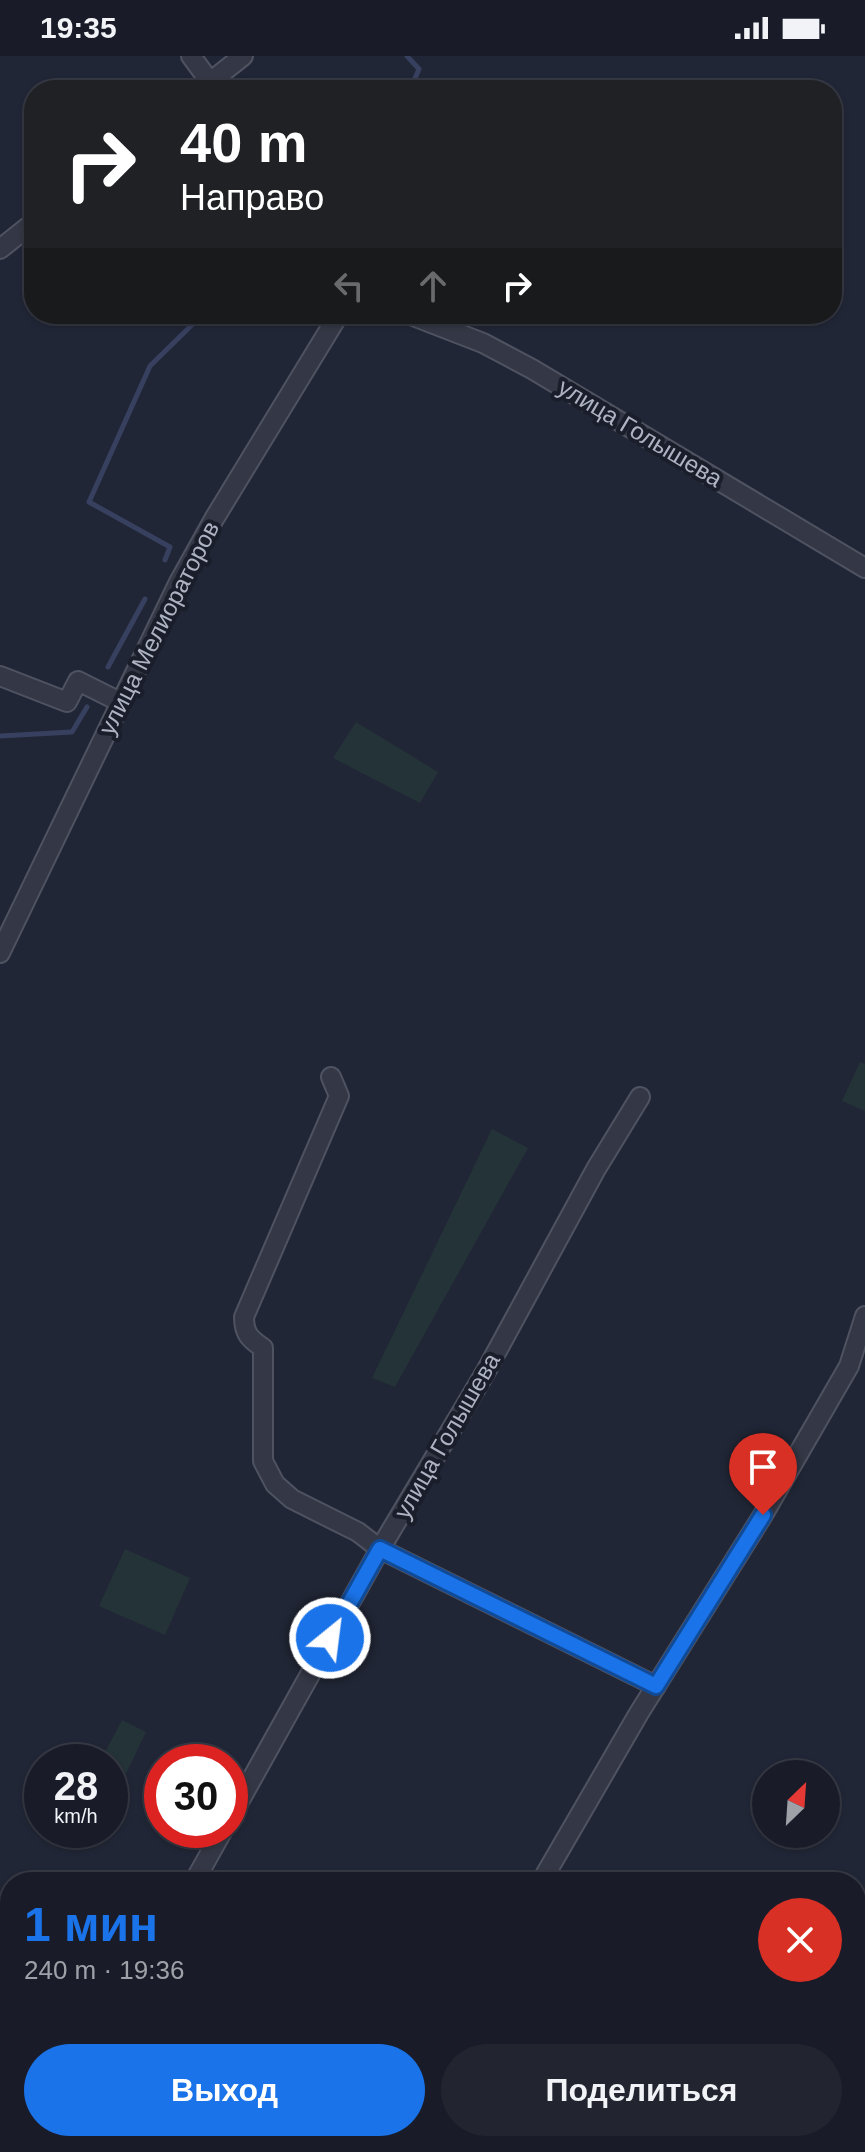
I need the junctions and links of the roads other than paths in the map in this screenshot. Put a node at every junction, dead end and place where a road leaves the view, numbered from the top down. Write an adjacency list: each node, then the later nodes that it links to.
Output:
1 (191, 56): 3 (street)
2 (243, 56): 4 (street)
3 (204, 80)
4 (216, 80)
5 (24, 230): 6 (street)
6 (0, 249)
7 (333, 324): 11 (street, улица Мелиораторов)
8 (434, 324): 9 (street, улица Голышева)
9 (865, 568)
10 (0, 676): 11 (street)
11 (120, 702): 12 (street, улица Мелиораторов)
12 (0, 953)
13 (331, 1077): 16 (street)
14 (640, 1097): 16 (street, улица Голышева)
15 (865, 1316): 17 (street)
16 (380, 1549): 17 (street); 18 (street, улица Голышева)
17 (656, 1686): 21 (street)
18 (248, 1786)
19 (213, 1848): 20 (street)
20 (200, 1872)
21 (547, 1872)

